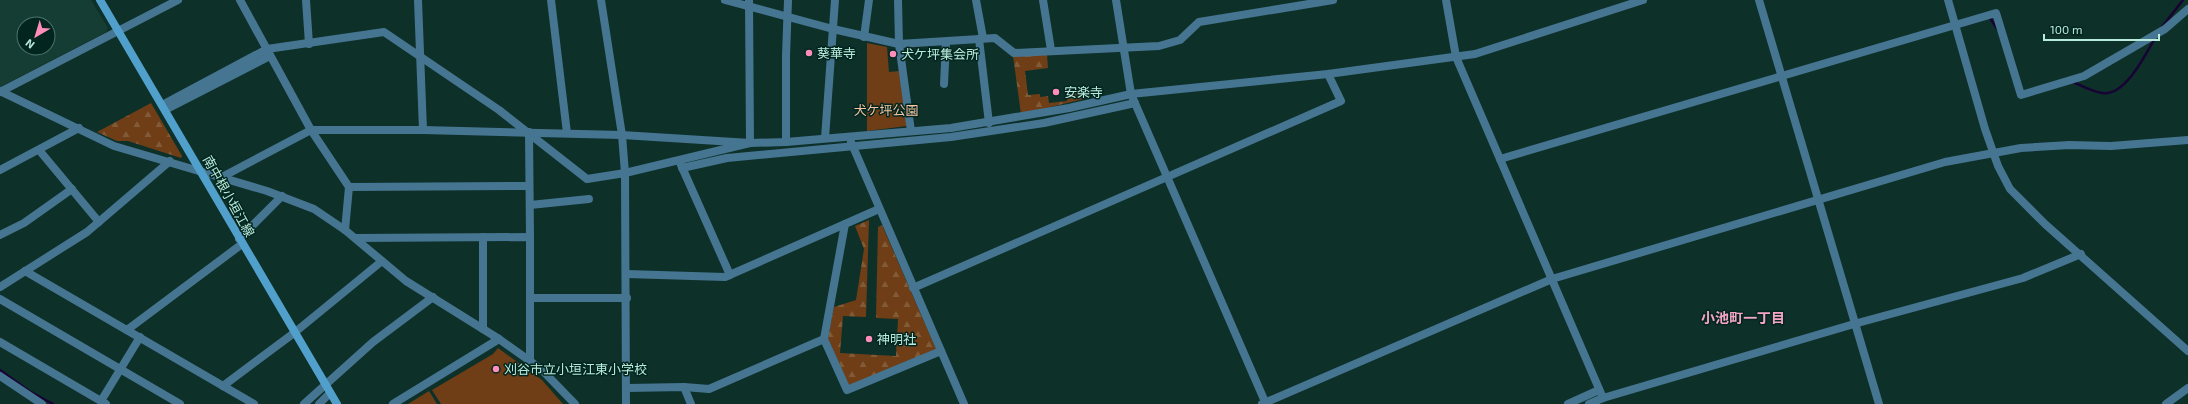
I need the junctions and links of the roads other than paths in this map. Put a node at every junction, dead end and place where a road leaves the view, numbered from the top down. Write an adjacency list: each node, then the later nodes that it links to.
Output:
1 (100, 0): 26 (main road, 南中根小垣江線)
2 (178, 0): 26 (street)
3 (240, 0): 34 (street)
4 (306, 0): 30 (street)
5 (418, 0): 35 (street)
6 (551, 0): 50 (street)
7 (601, 0): 51 (street)
8 (725, 0): 21 (street)
9 (788, 0): 23 (street)
10 (835, 0): 25 (street)
11 (869, 0): 27 (street)
12 (898, 0): 31 (street)
13 (976, 0): 28 (street)
14 (1043, 0): 33 (street)
15 (1116, 0): 32 (street)
16 (1333, 0): 32 (street)
17 (1446, 0): 36 (street)
18 (1643, 0): 36 (street)
19 (1759, 0): 38 (street)
20 (1948, 0): 24 (street)
21 (749, 3): 23 (street); 56 (street)
22 (2188, 9): 24 (street)
23 (787, 16): 25 (street); 55 (street)
24 (1957, 28): 38 (street); 59 (street)
25 (833, 29): 27 (street); 53 (street)
26 (119, 30): 40 (street); 43 (main road, 南中根小垣江線)
27 (864, 37): 31 (street)
28 (981, 38): 29 (street); 33 (street); 44 (street)
29 (946, 42): 31 (street); 39 (street)
30 (309, 44): 34 (street); 35 (street)
31 (899, 44): 48 (street)
32 (1124, 47): 33 (street); 41 (street)
33 (1051, 50)
34 (268, 52): 43 (street); 46 (street)
35 (420, 54): 47 (street); 49 (street)
36 (1456, 57): 37 (street); 60 (street)
37 (1328, 74): 41 (street); 67 (street)
38 (1782, 76): 60 (street); 73 (street)
39 (944, 84)
40 (0, 91): 45 (street)
41 (1131, 94): 42 (street); 44 (street)
42 (1135, 104): 57 (street); 67 (street)
43 (164, 107): 64 (main road, 南中根小垣江線)
44 (989, 123): 48 (street)
45 (78, 128): 58 (street); 61 (street)
46 (311, 130): 47 (street); 66 (street); 69 (street)
47 (423, 130): 49 (street)
48 (911, 131): 52 (street)
49 (529, 132): 50 (street); 65 (street); 68 (street)
50 (567, 133): 51 (street)
51 (622, 134): 56 (street); 65 (street)
52 (848, 136): 53 (street); 57 (street)
53 (825, 138): 55 (street)
54 (2188, 140): 59 (street)
55 (786, 142): 56 (street)
56 (750, 143): 62 (street)
57 (853, 147): 62 (street); 75 (street)
58 (39, 150): 63 (street); 70 (street)
59 (1993, 154): 73 (street); 84 (street)
60 (1500, 159): 89 (street)
61 (170, 161): 64 (street); 76 (street)
62 (681, 164): 65 (street); 88 (street)
63 (0, 170)
64 (202, 172): 66 (street); 83 (main road, 南中根小垣江線)
65 (625, 173): 87 (street)
66 (222, 177): 71 (street)
67 (1167, 177): 91 (street); 128 (street)
68 (528, 186): 69 (street); 74 (street)
69 (349, 188): 78 (street)
70 (72, 189): 76 (street); 79 (street)
71 (282, 196): 78 (street); 83 (street)
72 (589, 200): 74 (street)
73 (1818, 201): 89 (street); 96 (street)
74 (530, 205): 81 (street)
75 (879, 209): 77 (street); 91 (street)
76 (99, 222): 86 (street)
77 (845, 224): 88 (street); 102 (street)
78 (345, 230): 82 (street)
79 (0, 236)
80 (484, 237): 81 (street); 82 (street); 97 (street)
81 (530, 237): 93 (street)
82 (356, 238): 85 (street)
83 (240, 241): 98 (street); 99 (main road, 南中根小垣江線)
84 (2081, 254): 96 (street); 105 (street)
85 (382, 261): 92 (street); 99 (street)
86 (25, 271): 90 (street); 98 (street)
87 (626, 274): 88 (street); 94 (street)
88 (730, 275)
89 (1552, 279): 115 (street); 128 (street)
90 (0, 287)
91 (913, 288): 104 (street)
92 (433, 297): 97 (street); 109 (street)
93 (530, 298): 94 (street); 106 (street)
94 (627, 298): 112 (street)
95 (0, 299): 107 (street)
96 (1854, 324): 115 (street); 131 (street)
97 (483, 329): 101 (street)
98 (127, 330): 100 (street)
99 (294, 333): 109 (main road, 南中根小垣江線); 110 (street)
100 (140, 337): 107 (street); 110 (street)
101 (499, 339): 106 (street); 123 (street)
102 (824, 339): 104 (street); 111 (street)
103 (0, 342): 116 (street)
104 (941, 351): 127 (street)
105 (2188, 351)
106 (530, 361): 124 (street)
107 (121, 369): 116 (street); 118 (street)
108 (0, 376): 117 (street)
109 (325, 383): 114 (main road, 南中根小垣江線); 120 (street)
110 (223, 386): 119 (street)
111 (684, 387): 112 (street); 126 (street)
112 (627, 388): 125 (street)
113 (2188, 388): 132 (street)
114 (330, 392): 121 (street); 122 (main road, 南中根小垣江線)
115 (1601, 394): 129 (street); 130 (street)
116 (103, 403)
117 (42, 404)
118 (180, 404)
119 (254, 404)
120 (304, 404)
121 (319, 404)
122 (337, 404)
123 (393, 404)
124 (575, 404)
125 (626, 404)
126 (691, 404)
127 (964, 404)
128 (1265, 404)
129 (1568, 404)
130 (1590, 404)
131 (1878, 404)
132 (2166, 404)

